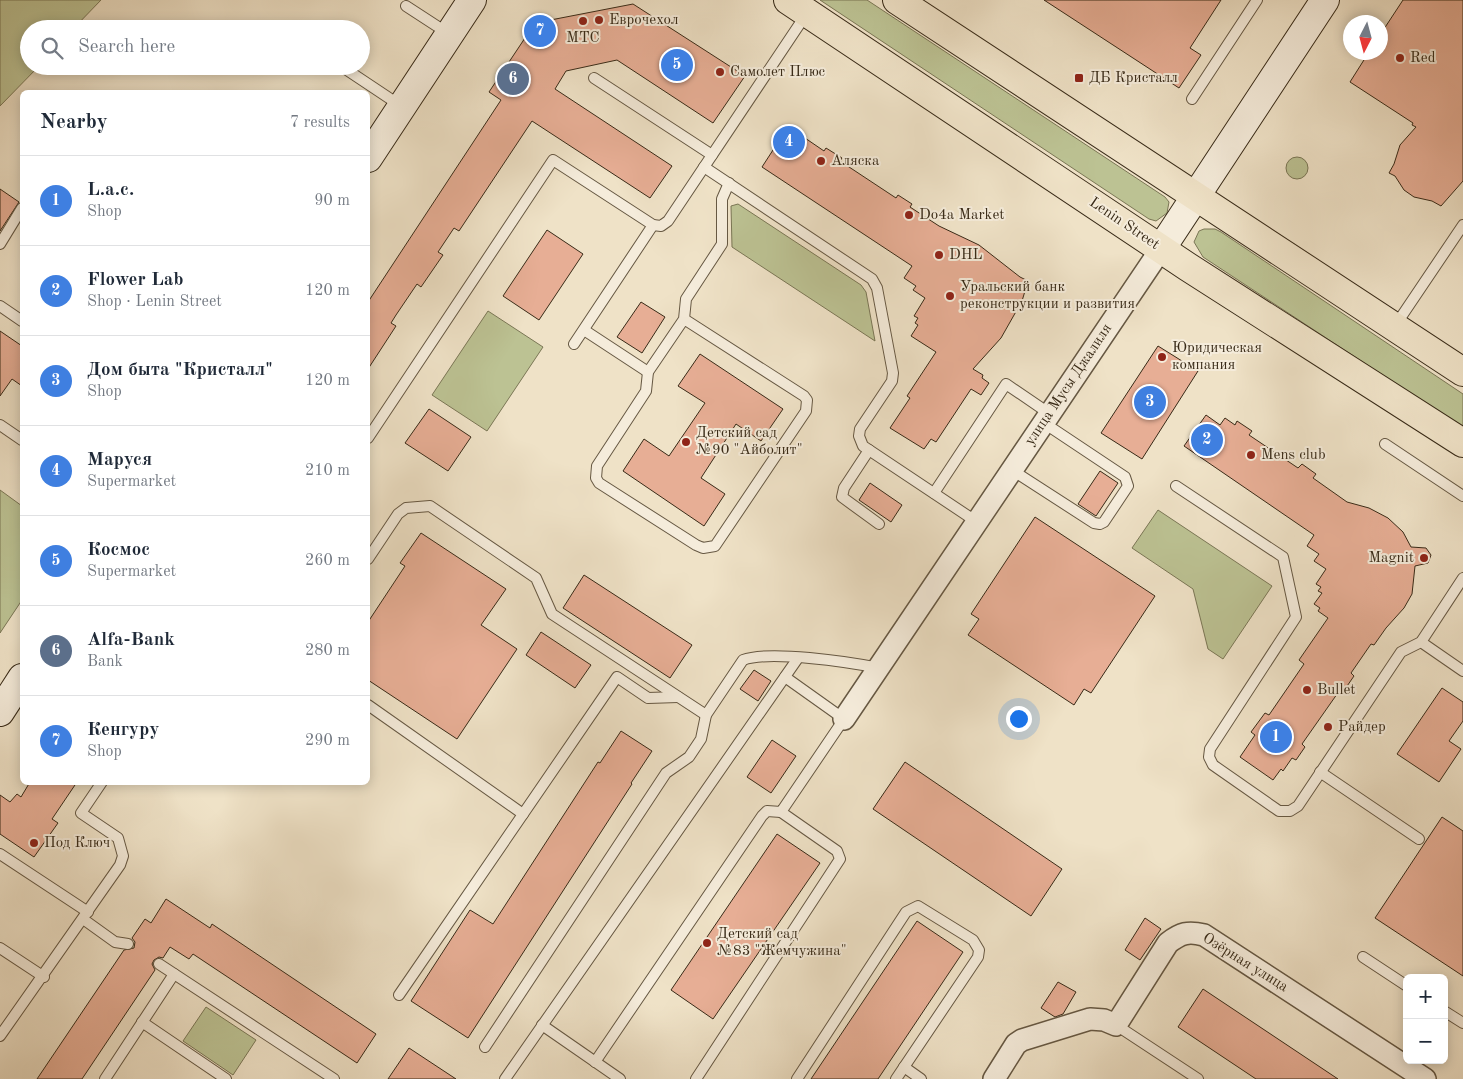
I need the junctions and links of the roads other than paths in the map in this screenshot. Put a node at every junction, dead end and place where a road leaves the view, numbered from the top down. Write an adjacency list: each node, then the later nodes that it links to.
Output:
1 (472, 0): 7 (street)
2 (897, 0): 16 (main road)
3 (1257, 0): 10 (lane)
4 (1325, 0): 16 (street, улица Мусы Джалиля)
5 (406, 6): 7 (lane)
6 (797, 6): 13 (lane); 21 (main road, Lenin Street)
7 (449, 34): 11 (street)
8 (355, 75): 11 (lane)
9 (594, 78): 13 (lane)
10 (1192, 99)
11 (401, 106): 12 (street)
12 (370, 155)
13 (712, 155): 14 (lane)
14 (704, 167): 15 (lane); 18 (lane)
15 (728, 183): 23 (lane); 36 (lane)
16 (1197, 195): 21 (street, улица Мусы Джалиля); 25 (main road)
17 (20, 211): 20 (lane)
18 (653, 225): 26 (lane); 32 (lane)
19 (1463, 225): 25 (lane)
20 (0, 244)
21 (1161, 249): 30 (street, улица Мусы Джалиля); 34 (main road, Lenin Street)
22 (0, 306): 24 (lane)
23 (684, 319): 28 (lane); 28 (lane)
24 (20, 320)
25 (1394, 326): 29 (main road)
26 (584, 330): 27 (lane); 28 (lane)
27 (574, 344)
28 (648, 372)
29 (1463, 372)
30 (1047, 418): 37 (street, улица Мусы Джалиля); 37 (lane); 39 (lane)
31 (0, 424): 33 (lane)
32 (370, 435)
33 (20, 439)
34 (1463, 443)
35 (1385, 444): 40 (lane)
36 (869, 450): 39 (lane); 42 (lane)
37 (1012, 470): 41 (street, улица Мусы Джалиля)
38 (1176, 486): 56 (lane)
39 (934, 493): 41 (lane)
40 (1463, 496)
41 (977, 522): 47 (street, улица Мусы Джалиля)
42 (879, 524)
43 (370, 556): 51 (lane)
44 (1463, 578): 45 (lane)
45 (1421, 642): 48 (lane); 56 (lane)
46 (798, 658): 47 (lane); 49 (lane); 54 (lane)
47 (879, 668): 55 (street, улица Мусы Джалиля)
48 (1463, 671)
49 (785, 677): 55 (lane); 75 (lane)
50 (20, 681): 53 (street)
51 (678, 697): 54 (lane); 59 (lane)
52 (370, 706): 59 (lane)
53 (0, 712)
54 (706, 715): 77 (lane)
55 (844, 719): 58 (lane)
56 (1320, 772): 60 (lane)
57 (100, 785): 62 (lane)
58 (781, 812): 78 (lane); 85 (lane)
59 (523, 814): 70 (lane)
60 (1418, 839)
61 (0, 854): 62 (lane)
62 (86, 916): 63 (lane); 68 (lane)
63 (128, 944)
64 (0, 948): 68 (lane)
65 (1363, 957): 69 (lane)
66 (159, 964): 67 (lane)
67 (174, 974): 72 (lane); 82 (lane)
68 (44, 977): 76 (lane)
69 (1403, 983)
70 (399, 995)
71 (1448, 1014): 73 (lane)
72 (142, 1022): 80 (lane); 81 (lane)
73 (1463, 1023)
74 (1116, 1025): 89 (street); 90 (lane); 91 (street, Озёрная улица)
75 (542, 1026): 78 (lane); 83 (lane)
76 (0, 1036)
77 (484, 1047)
78 (595, 1062): 84 (lane)
79 (904, 1067): 86 (lane); 87 (lane); 88 (lane)
80 (105, 1079)
81 (226, 1079)
82 (334, 1079)
83 (505, 1079)
84 (620, 1079)
85 (696, 1079)
86 (797, 1079)
87 (896, 1079)
88 (921, 1079)
89 (994, 1079)
90 (1198, 1079)
91 (1425, 1079)

